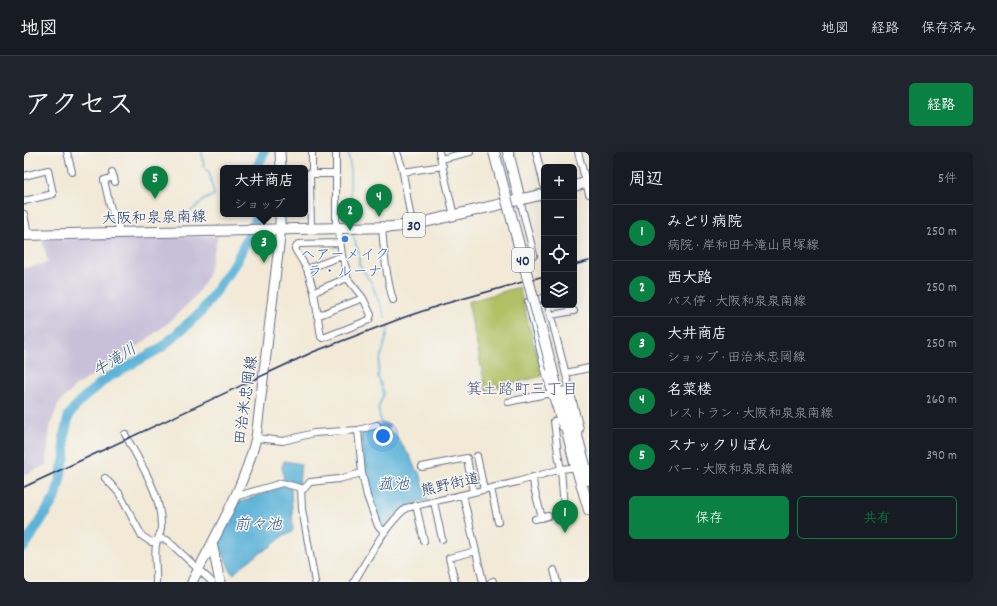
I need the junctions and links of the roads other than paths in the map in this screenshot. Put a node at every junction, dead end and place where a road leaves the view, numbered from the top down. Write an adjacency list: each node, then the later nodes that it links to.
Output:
1 (67, 152): 17 (street)
2 (312, 152): 20 (street)
3 (336, 152): 21 (street)
4 (397, 152): 18 (street)
5 (439, 152): 14 (street)
6 (470, 152): 14 (street)
7 (490, 152): 30 (main road)
8 (494, 152): 54 (main road, 40, bridge)
9 (501, 152): 54 (main road, 40)
10 (508, 152): 28 (main road)
11 (536, 152): 19 (street)
12 (578, 152): 24 (street)
13 (280, 154): 15 (main road)
14 (441, 159): 16 (street)
15 (280, 165)
16 (443, 166): 18 (street); 32 (street)
17 (72, 172)
18 (402, 172): 34 (street)
19 (541, 173)
20 (308, 174): 21 (street); 35 (street)
21 (335, 174): 36 (street)
22 (24, 176): 29 (street)
23 (114, 177): 39 (street)
24 (587, 183): 25 (main road); 26 (street)
25 (577, 185)
26 (589, 194)
27 (541, 195): 28 (main road, 大阪和泉泉南線 / 30)
28 (520, 200): 30 (main road, 大阪和泉泉南線 / 30); 30 (street)
29 (24, 201)
30 (503, 204): 32 (main road, 大阪和泉泉南線 / 30)
31 (24, 214): 40 (street)
32 (454, 216): 34 (main road, 大阪和泉泉南線 / 30)
33 (280, 217): 38 (main road, 田治米忠岡線)
34 (412, 225): 37 (main road, 大阪和泉泉南線 / 30)
35 (311, 228): 36 (main road, 大阪和泉泉南線 / 30); 38 (main road, 大阪和泉泉南線 / 30)
36 (337, 228): 37 (main road, 大阪和泉泉南線 / 30); 41 (street)
37 (382, 228): 48 (street)
38 (280, 229): 39 (main road, 大阪和泉泉南線 / 30); 61 (main road, 田治米忠岡線)
39 (119, 233): 40 (main road, 大阪和泉泉南線 / 30)
40 (26, 235)
41 (340, 243): 42 (street); 43 (street)
42 (342, 256): 43 (street); 44 (street)
43 (307, 269): 45 (street)
44 (347, 278): 45 (street); 46 (street)
45 (314, 292): 52 (street)
46 (363, 298): 52 (street); 52 (street)
47 (541, 299): 55 (street)
48 (393, 300)
49 (549, 308): 51 (street)
50 (574, 311): 51 (street)
51 (551, 315): 54 (street)
52 (317, 316)
53 (589, 368): 54 (street)
54 (559, 369): 62 (main road, 40); 65 (main road, 40)
55 (551, 393): 56 (street); 57 (street)
56 (508, 402)
57 (559, 419): 62 (street); 66 (street)
58 (377, 424): 59 (street)
59 (358, 430): 61 (street); 67 (street)
60 (125, 434): 87 (street)
61 (256, 438): 76 (main road, 田治米忠岡線)
62 (571, 448): 65 (main road, 40)
63 (477, 456): 73 (street)
64 (422, 467): 74 (street)
65 (584, 467): 66 (street, 熊野街道); 70 (main road, 40); 79 (main road, 40)
66 (561, 469): 68 (street, 熊野街道); 81 (street)
67 (362, 473): 71 (street); 84 (street)
68 (533, 476): 72 (street, 熊野街道); 80 (street)
69 (105, 478): 87 (street)
70 (589, 480)
71 (301, 488): 76 (street); 97 (street)
72 (491, 488): 73 (street, 熊野街道); 82 (street)
73 (484, 490): 74 (street, 熊野街道)
74 (473, 492): 75 (street, 熊野街道)
75 (463, 495): 77 (street, 熊野街道); 90 (street)
76 (234, 497): 89 (main road, 田治米忠岡線)
77 (434, 502): 78 (street, 熊野街道); 86 (street)
78 (416, 505): 84 (street, 熊野街道); 85 (street)
79 (589, 510)
80 (535, 520)
81 (565, 521)
82 (498, 522)
83 (429, 531): 85 (street)
84 (385, 532): 98 (street, 熊野街道)
85 (422, 532): 88 (street)
86 (442, 539)
87 (157, 540): 91 (street); 93 (street)
88 (424, 541)
89 (212, 543): 91 (main road, 田治米忠岡線); 96 (main road)
90 (476, 551): 99 (street); 100 (street)
91 (198, 570): 94 (main road, 田治米忠岡線); 95 (street)
92 (554, 570): 101 (street)
93 (156, 582)
94 (192, 582)
95 (212, 582)
96 (220, 582)
97 (315, 582)
98 (354, 582)
99 (455, 582)
100 (483, 582)
101 (557, 582)

